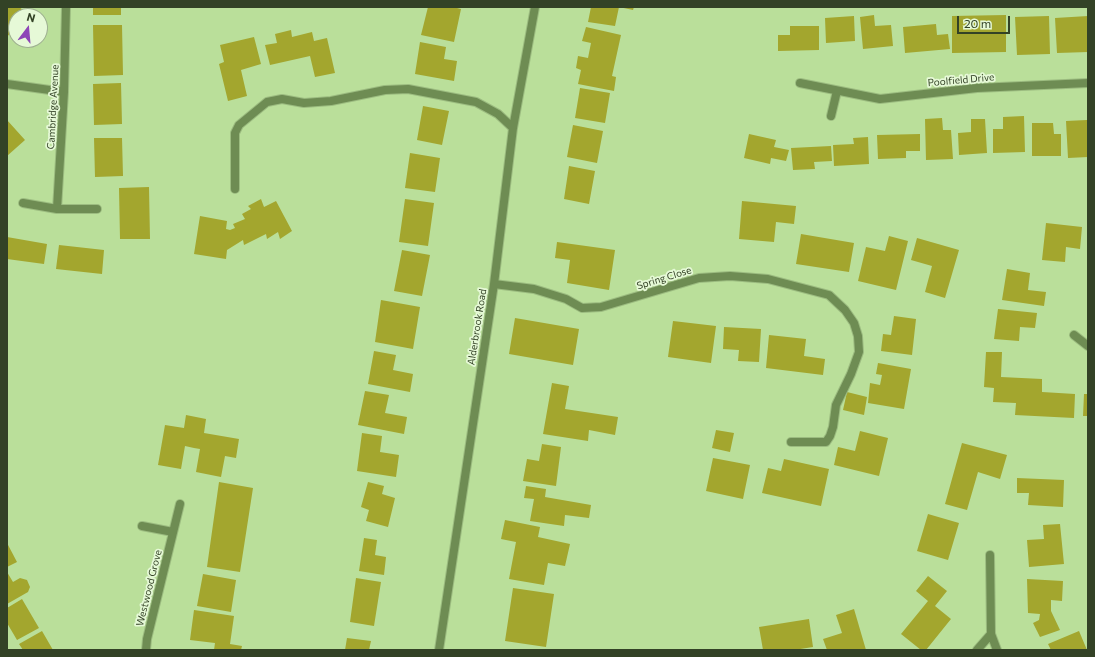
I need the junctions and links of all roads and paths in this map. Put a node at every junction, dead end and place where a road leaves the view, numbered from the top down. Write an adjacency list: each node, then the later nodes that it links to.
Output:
1 (66, 7): 7 (street, Cambridge Avenue)
2 (535, 7): 9 (street, Alderbrook Road)
3 (800, 83): 6 (street, Poolfield Drive)
4 (1088, 83): 6 (street, Poolfield Drive)
5 (7, 84): 7 (street)
6 (837, 91): 8 (street)
7 (64, 92): 12 (street, Cambridge Avenue)
8 (831, 116)
9 (513, 128): 10 (street); 14 (street, Alderbrook Road)
10 (235, 189)
11 (24, 203): 12 (street)
12 (58, 209): 13 (street)
13 (97, 209)
14 (494, 284): 17 (street, Spring Close); 24 (street, Alderbrook Road)
15 (1074, 335): 16 (street)
16 (1088, 346)
17 (791, 442)
18 (180, 504): 20 (street, Westwood Grove)
19 (142, 526): 20 (street)
20 (173, 532): 23 (street, Westwood Grove)
21 (990, 555): 22 (street)
22 (991, 634): 25 (street); 26 (street)
23 (146, 650)
24 (439, 650)
25 (977, 650)
26 (997, 650)

